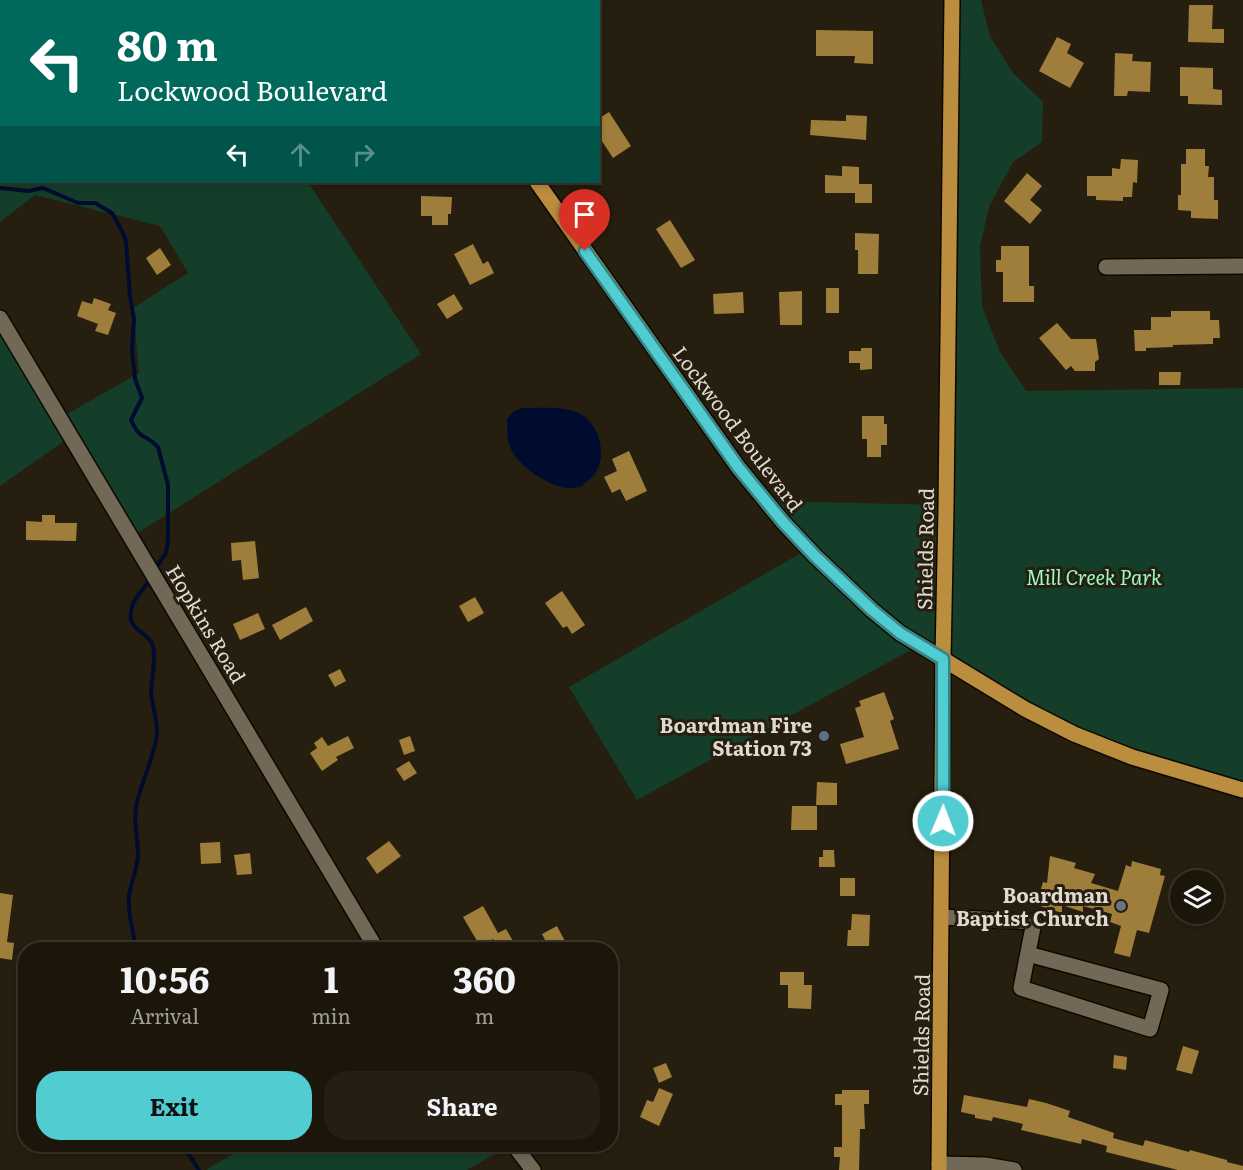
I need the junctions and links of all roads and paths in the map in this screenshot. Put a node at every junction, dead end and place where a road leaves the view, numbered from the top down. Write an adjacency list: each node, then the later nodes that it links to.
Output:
1 (952, 0): 6 (main road, Shields Road)
2 (538, 183): 6 (main road, Lockwood Boulevard)
3 (1243, 266): 4 (street)
4 (1106, 267)
5 (0, 318): 9 (street, Hopkins Road)
6 (943, 659): 7 (main road, Lockwood Boulevard); 8 (main road, Shields Road)
7 (1243, 790)
8 (942, 917): 10 (street); 12 (main road, Shields Road)
9 (372, 942)
10 (1028, 954): 10 (street)
11 (519, 1152): 13 (street)
12 (939, 1167): 14 (street)
13 (533, 1170)
14 (1014, 1170)

